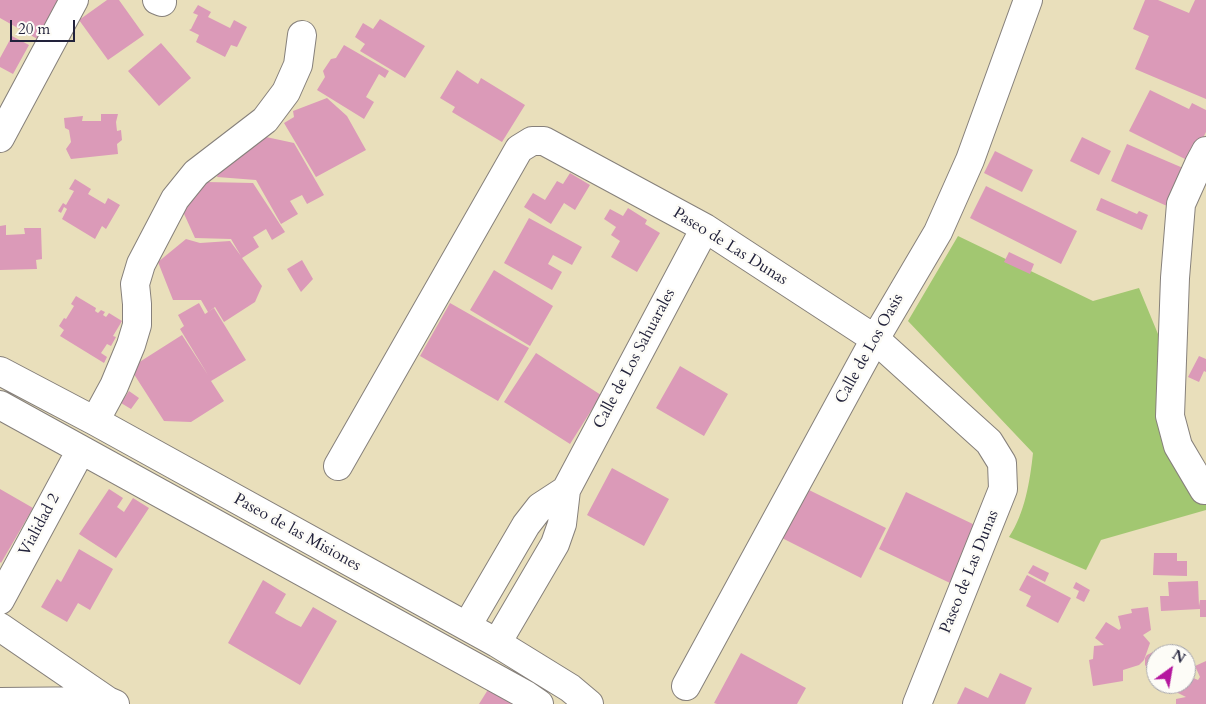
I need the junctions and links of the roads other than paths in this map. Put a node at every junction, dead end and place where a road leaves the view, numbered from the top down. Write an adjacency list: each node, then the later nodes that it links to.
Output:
1 (74, 0): 4 (street)
2 (1028, 0): 7 (street, Calle de Los Oasis)
3 (302, 35): 10 (street)
4 (0, 138)
5 (1206, 151): 14 (street)
6 (705, 228): 7 (street, Paseo de Las Dunas); 12 (street, Paseo de Las Dunas); 13 (street, Calle de Los Sahuarales)
7 (875, 339): 19 (street, Calle de Los Oasis); 24 (street, Paseo de Las Dunas)
8 (0, 371): 10 (street, Paseo de las Misiones)
9 (0, 405): 11 (street, Paseo de las Misiones)
10 (95, 421): 17 (street, Paseo de las Misiones)
11 (81, 450): 15 (street, Vialidad 2); 22 (street, Paseo de las Misiones)
12 (338, 466)
13 (566, 490): 17 (street); 18 (street)
14 (1206, 490)
15 (0, 600)
16 (0, 626): 21 (street)
17 (466, 626): 18 (street, Paseo de las Misiones)
18 (497, 643): 23 (street, Paseo de las Misiones)
19 (686, 686)
20 (0, 702): 21 (street)
21 (112, 702)
22 (539, 704)
23 (589, 704)
24 (917, 704)

